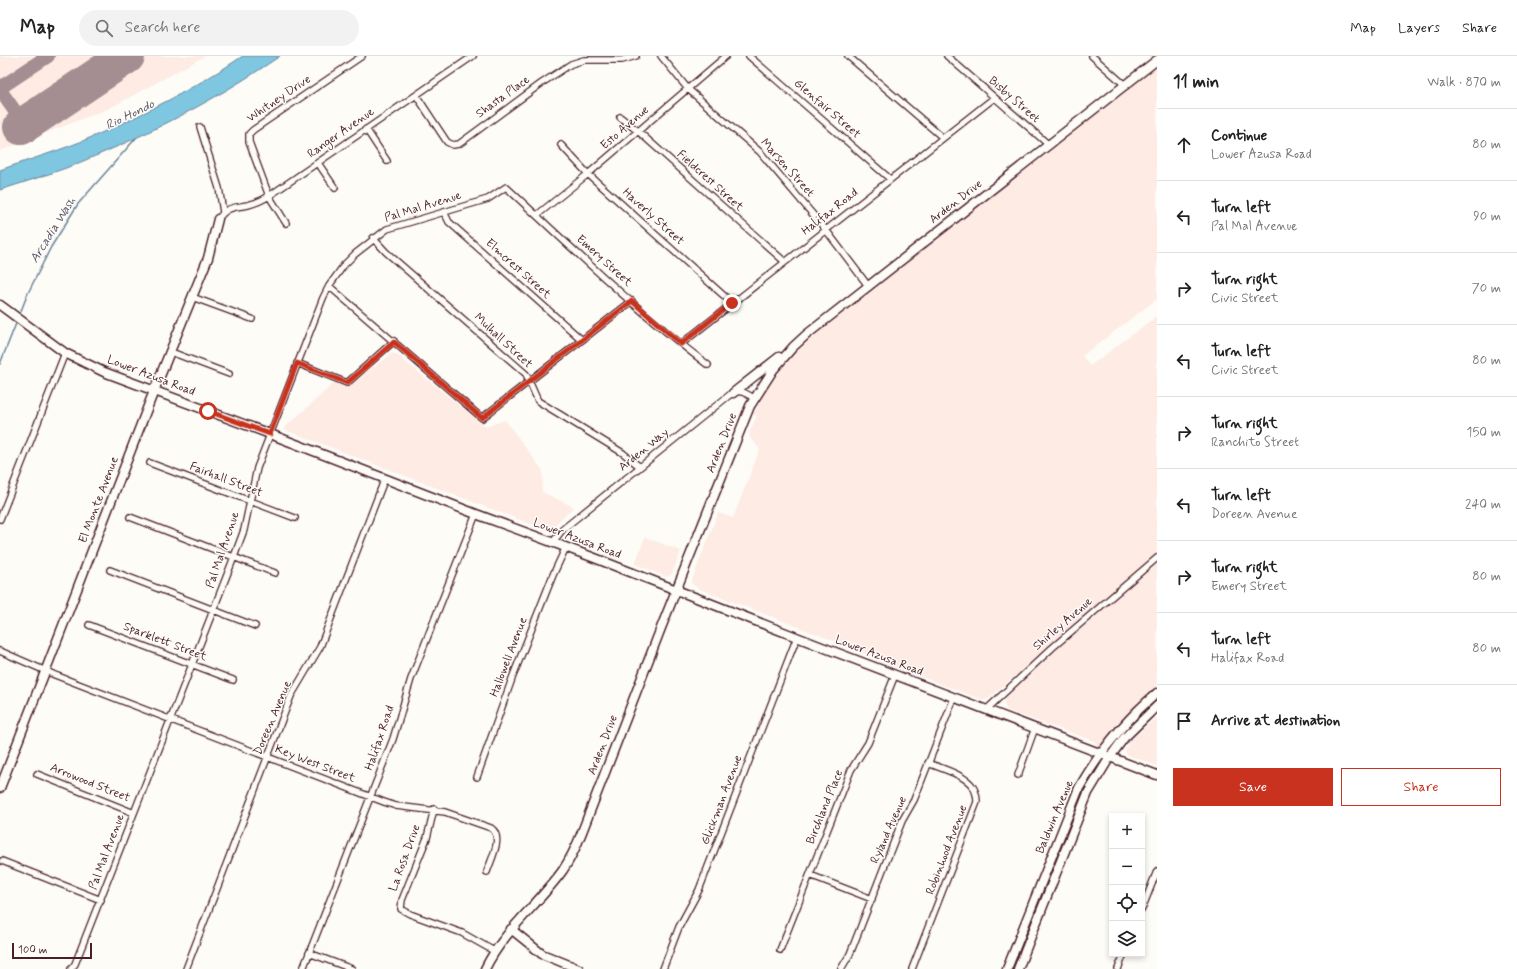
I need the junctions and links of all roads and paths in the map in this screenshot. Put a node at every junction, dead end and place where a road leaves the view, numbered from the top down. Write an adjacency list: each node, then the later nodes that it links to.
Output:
1 (362, 56): 28 (street, Whitney Drive)
2 (473, 56): 13 (street, Ranger Avenue)
3 (636, 56): 13 (street, Shasta Place)
4 (661, 56): 12 (street, Marsen Street)
5 (726, 56): 12 (street, Esto Avenue)
6 (749, 56): 25 (street, Glenfair Street)
7 (848, 56): 19 (street)
8 (947, 56): 14 (street, Bisby Street)
9 (1092, 56): 11 (street)
10 (1157, 60): 11 (street, Arden Drive)
11 (1126, 86): 21 (street, Arden Drive)
12 (688, 89): 18 (street, Esto Avenue); 34 (street, Marsen Street)
13 (416, 95): 17 (street, Ranger Avenue)
14 (994, 98): 19 (street, Halifax Road); 21 (street, Bisby Street)
15 (620, 117): 18 (street, Fieldcrest Street)
16 (200, 127): 29 (street)
17 (366, 129): 22 (street); 23 (street, Ranger Avenue)
18 (639, 132): 24 (street, Esto Avenue); 36 (street, Fieldcrest Street)
19 (942, 137): 25 (street, Halifax Road)
20 (561, 144): 24 (street, Haverly Street)
21 (1049, 145): 38 (street, Arden Drive)
22 (387, 161)
23 (318, 163): 27 (street); 28 (street, Ranger Avenue)
24 (588, 174): 31 (street, Esto Avenue); 41 (street, Haverly Street)
25 (890, 179): 34 (street, Halifax Road)
26 (506, 187): 30 (street, Pal Mal Avenue); 31 (street, Emery Street)
27 (335, 188)
28 (270, 196): 29 (street, Ranger Avenue); 33 (street)
29 (223, 212): 32 (street)
30 (444, 212): 35 (street, Pal Mal Avenue); 44 (street, Elmcrest Street)
31 (537, 215): 40 (street, Emery Street)
32 (218, 219): 39 (street, El Monte Avenue)
33 (286, 223)
34 (826, 230): 36 (street, Halifax Road); 38 (street, Marsen Street)
35 (373, 238): 37 (street, Pal Mal Avenue); 53 (street, Mulhall Street)
36 (785, 262): 41 (street, Halifax Road)
37 (329, 286): 45 (street); 50 (street, Pal Mal Avenue)
38 (869, 286): 47 (street, Arden Drive)
39 (192, 297): 43 (street); 48 (street, El Monte Avenue)
40 (632, 301): 44 (street); 46 (street, Emery Street)
41 (732, 303): 46 (street, Halifax Road)
42 (0, 305): 49 (street, Lower Azusa Road)
43 (252, 319)
44 (582, 340): 53 (street)
45 (394, 342): 50 (street); 53 (street)
46 (681, 344): 51 (street, Emery Street)
47 (793, 347): 55 (street); 56 (street, Arden Drive)
48 (171, 352): 52 (street); 54 (street, El Monte Avenue)
49 (65, 353): 54 (street, Lower Azusa Road); 64 (street)
50 (297, 363): 57 (street, Pal Mal Avenue)
51 (708, 365)
52 (229, 374)
53 (528, 382): 59 (street, Mulhall Street)
54 (155, 390): 57 (street, Lower Azusa Road); 79 (street, El Monte Avenue)
55 (733, 393): 56 (street); 59 (street, Arden Way)
56 (755, 399): 72 (street, Arden Drive)
57 (270, 434): 60 (street, Lower Azusa Road); 61 (street, Pal Mal Avenue)
58 (150, 463): 61 (street, Fairhall Street)
59 (640, 467): 66 (street, Arden Way)
60 (385, 478): 62 (street, Lower Azusa Road); 90 (street, Doreen Avenue)
61 (250, 501): 65 (street, Fairhall Street); 68 (street, Pal Mal Avenue)
62 (476, 514): 66 (street, Lower Azusa Road); 97 (street, Halifax Road)
63 (130, 517): 68 (street)
64 (0, 518)
65 (295, 518)
66 (554, 542): 67 (street, Lower Azusa Road)
67 (566, 547): 72 (street, Lower Azusa Road); 95 (street, Hallowell Avenue)
68 (234, 557): 71 (street); 73 (street, Pal Mal Avenue)
69 (1157, 558): 85 (street, Shirley Avenue)
70 (110, 570): 73 (street)
71 (275, 573)
72 (677, 590): 76 (street, Lower Azusa Road); 107 (street, Arden Drive)
73 (213, 611): 75 (street); 78 (street, Pal Mal Avenue)
74 (89, 625): 78 (street, Sparklett Street)
75 (255, 626)
76 (797, 637): 80 (street, Lower Azusa Road); 120 (street, Glickman Avenue)
77 (0, 651): 79 (street, Key West Street)
78 (192, 665): 81 (street, Sparklett Street); 86 (street, Pal Mal Avenue)
79 (46, 672): 86 (street, Key West Street); 96 (street, El Monte Avenue)
80 (895, 675): 83 (street, Lower Azusa Road); 103 (street, Birchland Place)
81 (233, 680)
82 (1157, 693): 88 (street, Baldwin Avenue)
83 (954, 698): 85 (street, Lower Azusa Road); 91 (street, Ryland Avenue)
84 (1157, 706): 89 (street, Baldwin Avenue)
85 (986, 710): 87 (street, Lower Azusa Road)
86 (171, 720): 90 (street, Key West Street); 99 (street, Pal Mal Avenue)
87 (1035, 728): 88 (street, Lower Azusa Road); 93 (street)
88 (1100, 753): 89 (street, Lower Azusa Road); 108 (street, Baldwin Avenue)
89 (1110, 757): 94 (street, Lower Azusa Road); 109 (street, Baldwin Avenue)
90 (268, 758): 97 (street, Key West Street); 115 (street, Doreen Avenue)
91 (928, 763): 104 (street, Ryland Avenue); 122 (street, Robinhood Avenue)
92 (37, 774): 99 (street, Arrowood Street)
93 (1018, 774)
94 (1157, 775)
95 (477, 777)
96 (0, 788)
97 (371, 798): 98 (street, Key West Street); 112 (street, Halifax Road)
98 (434, 809): 102 (street, Key West Street); 111 (street, La Rosa Drive)
99 (134, 812): 105 (street, Pal Mal Avenue)
100 (2, 861): 105 (street)
101 (1157, 871): 106 (street)
102 (487, 872)
103 (810, 875): 104 (street); 110 (street, Birchland Place)
104 (872, 899): 121 (street, Ryland Avenue)
105 (101, 900): 114 (street, Pal Mal Avenue)
106 (1145, 901)
107 (511, 929): 111 (street, Arden Drive); 119 (street)
108 (1022, 931): 109 (street); 123 (street, Baldwin Avenue)
109 (1031, 935): 124 (street, Baldwin Avenue)
110 (780, 950)
111 (494, 951): 118 (street, Arden Drive)
112 (309, 954): 116 (street, Halifax Road); 117 (street)
113 (1123, 957): 125 (street)
114 (71, 969)
115 (186, 969)
116 (303, 969)
117 (352, 969)
118 (485, 969)
119 (579, 969)
120 (663, 969)
121 (841, 969)
122 (912, 969)
123 (1007, 969)
124 (1018, 969)
125 (1118, 969)

